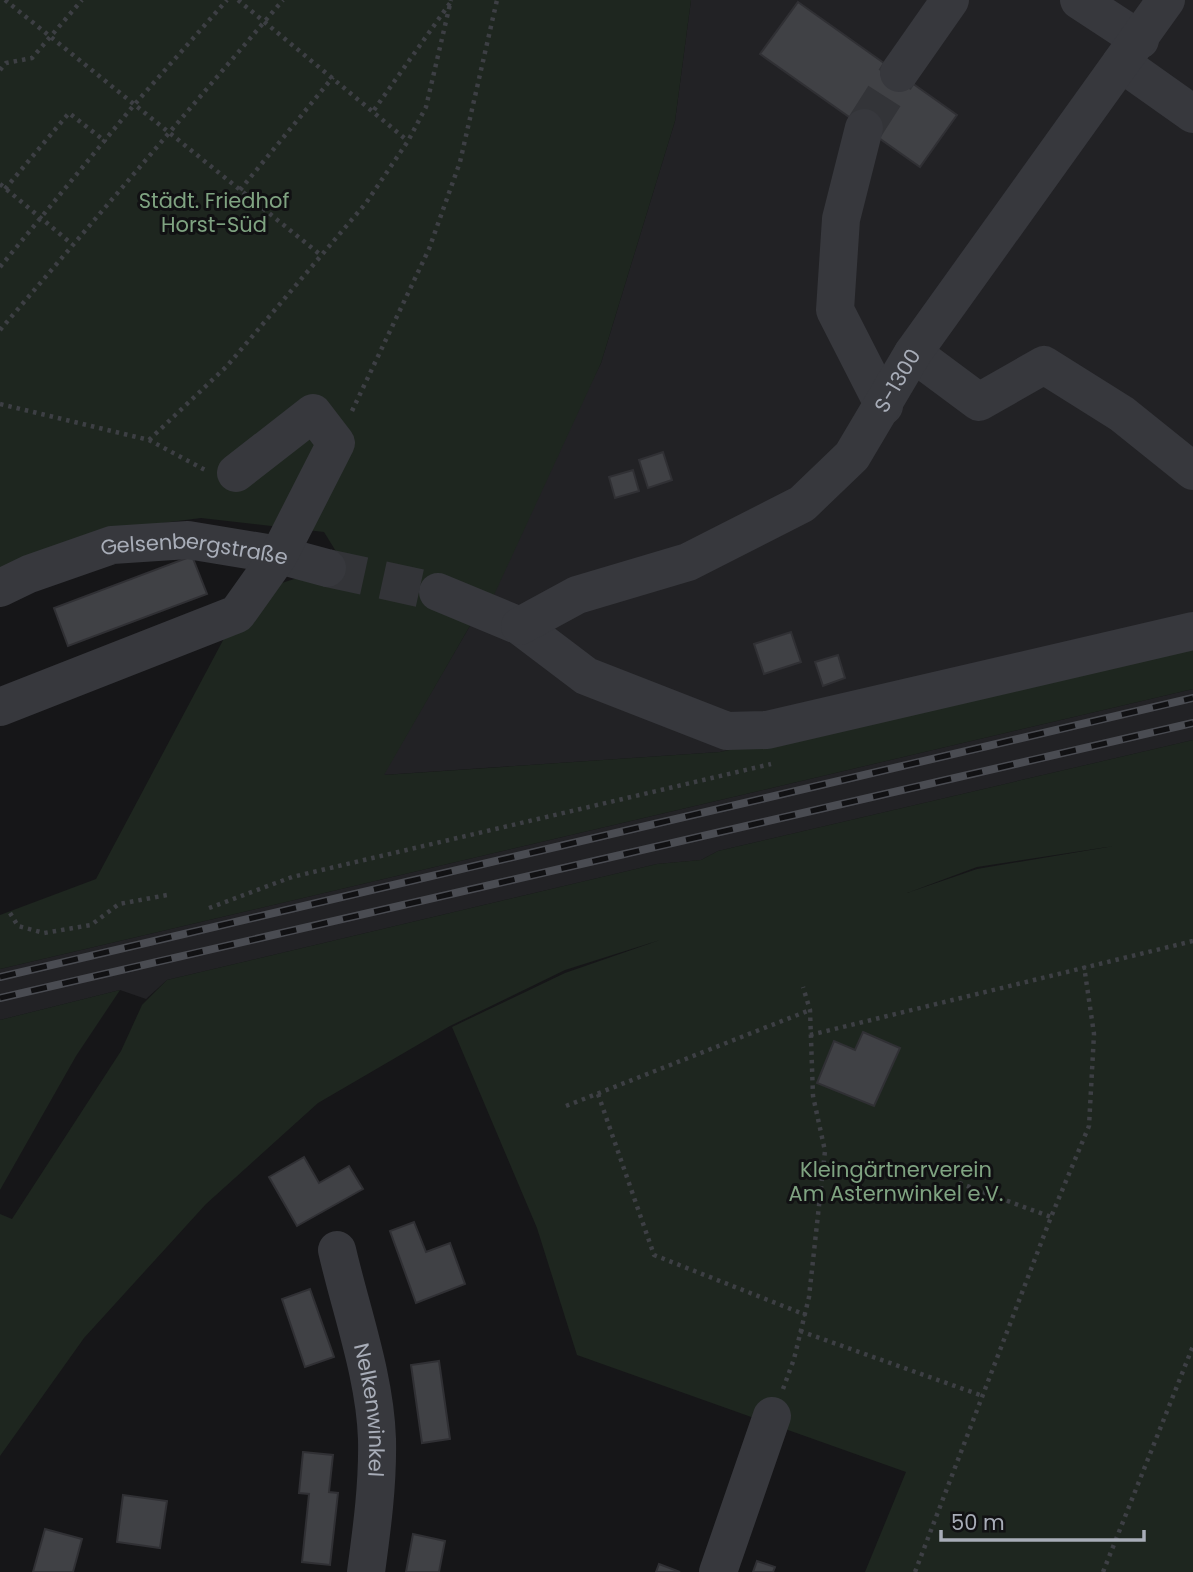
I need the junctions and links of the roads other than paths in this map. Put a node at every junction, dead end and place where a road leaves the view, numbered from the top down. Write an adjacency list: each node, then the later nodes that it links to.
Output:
1 (950, 0): 5 (street)
2 (1079, 0): 4 (street)
3 (1166, 0): 4 (street, S-1300)
4 (1130, 51): 6 (street); 8 (street, S-1300)
5 (899, 74)
6 (1193, 114)
7 (864, 128): 9 (street)
8 (913, 353): 9 (street, S-1300); 10 (street)
9 (884, 407): 16 (street, S-1300)
10 (1193, 471)
11 (236, 472): 12 (street)
12 (279, 555): 13 (street); 14 (street, Gelsenbergstraße); 18 (street, Gelsenbergstraße)
13 (327, 568)
14 (0, 589)
15 (438, 592): 16 (street)
16 (520, 626): 17 (street)
17 (1193, 631)
18 (0, 707)
19 (337, 1250): 21 (street, Nelkenwinkel)
20 (772, 1416): 22 (street)
21 (366, 1572)
22 (718, 1572)

